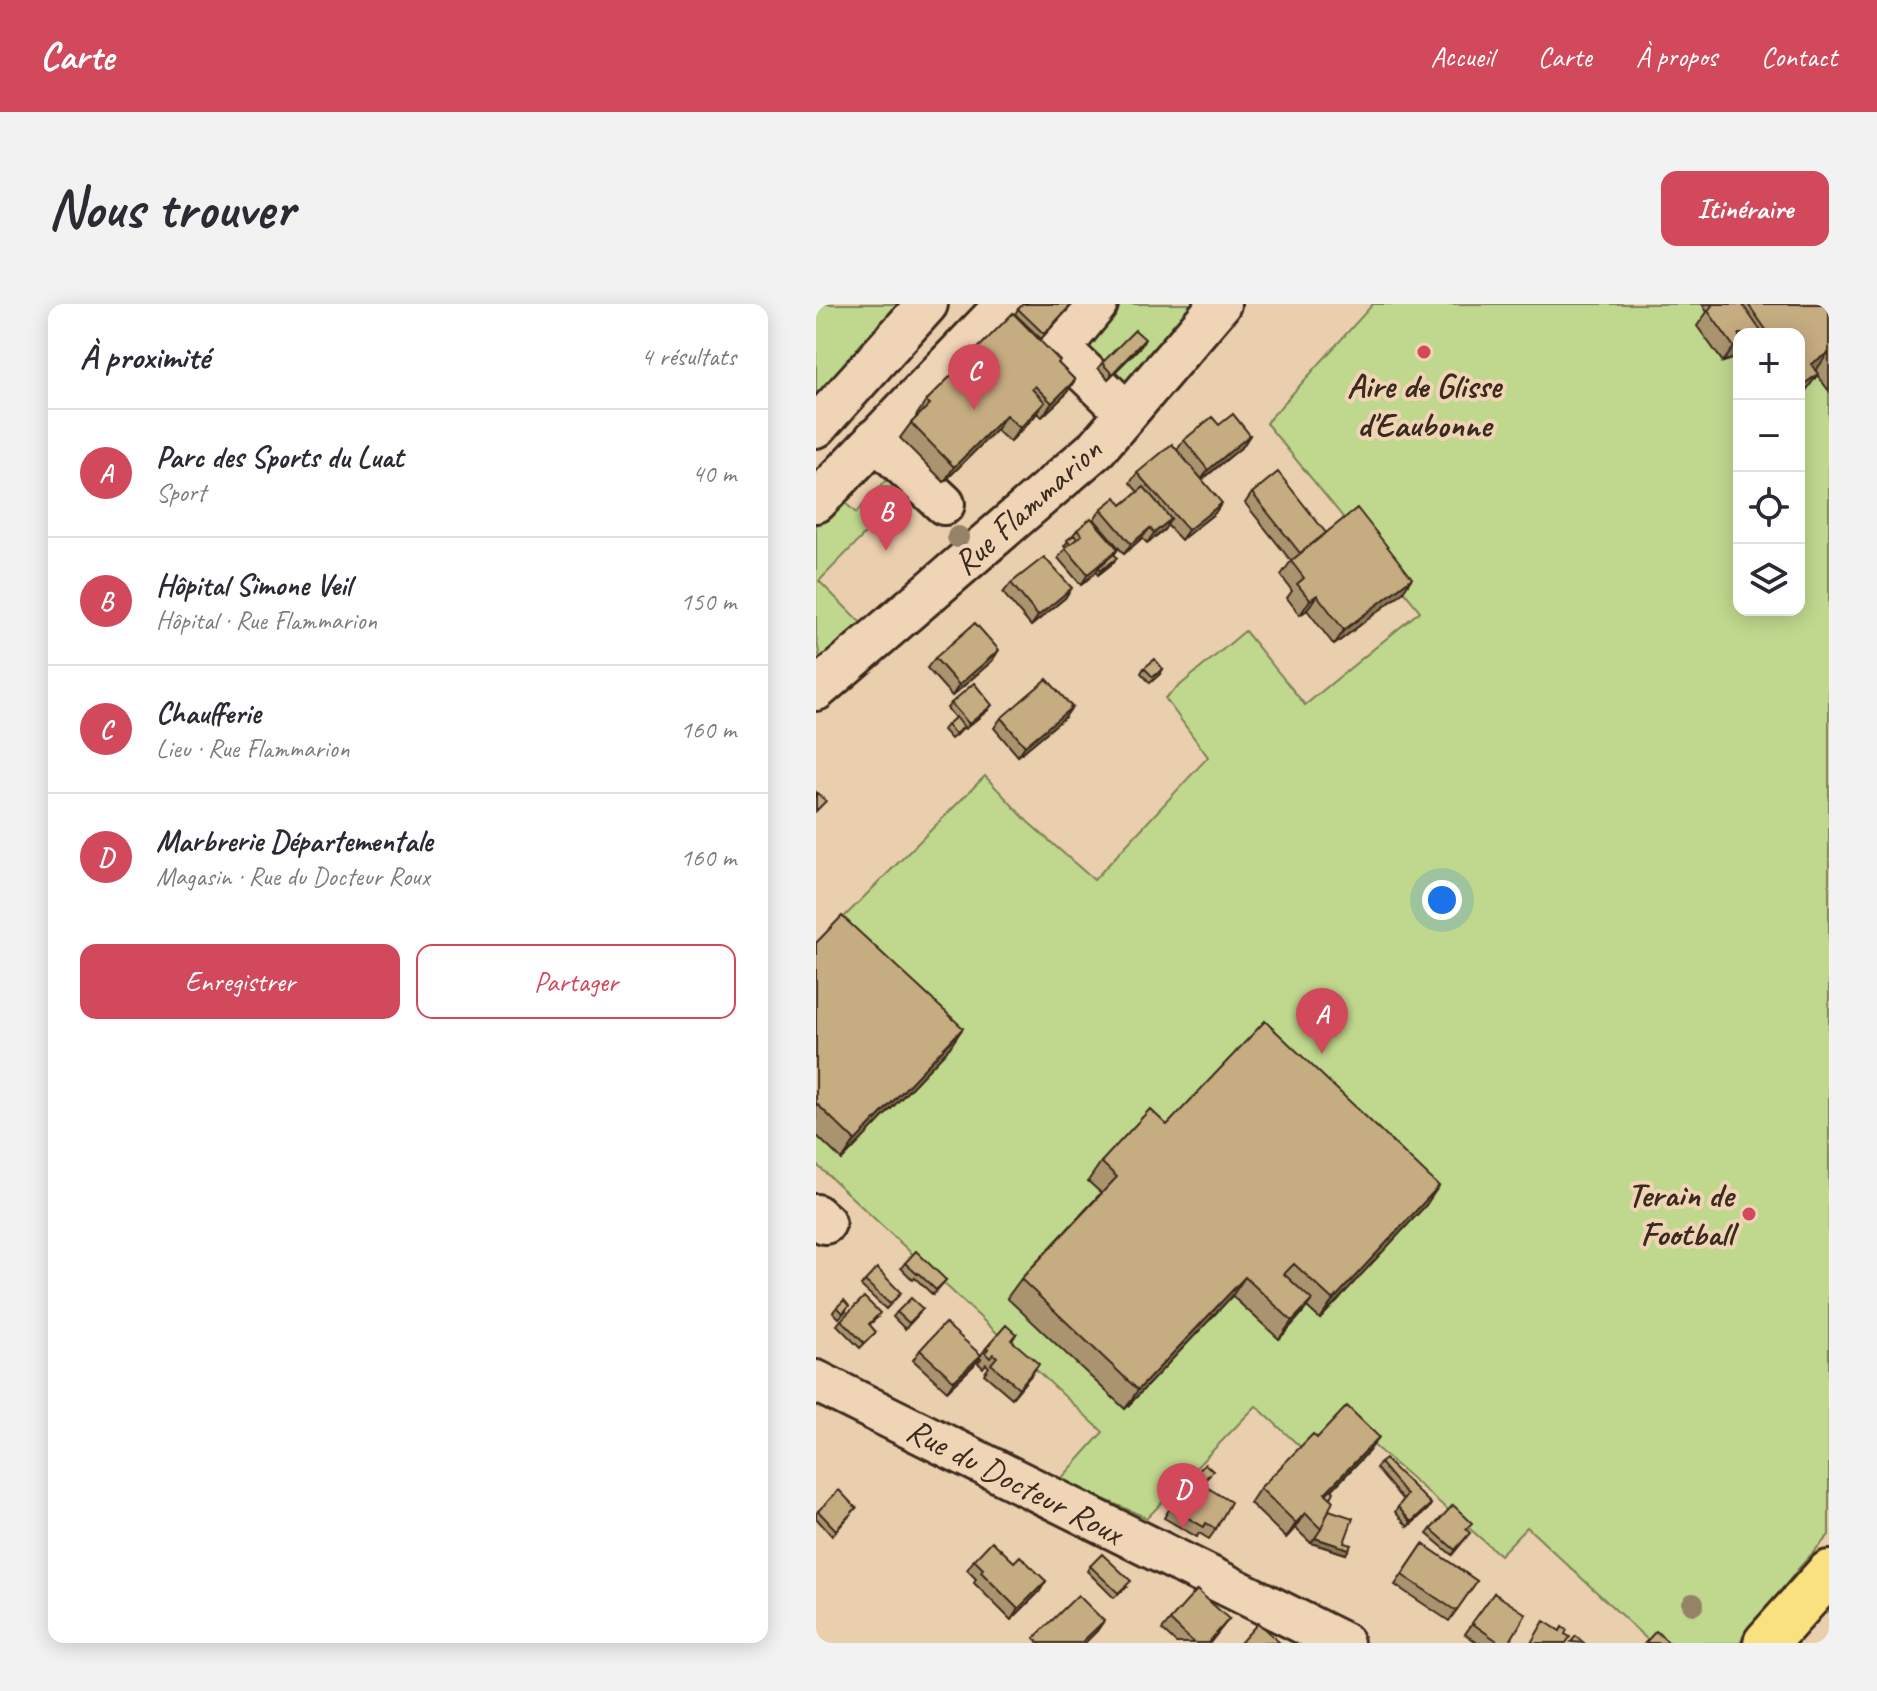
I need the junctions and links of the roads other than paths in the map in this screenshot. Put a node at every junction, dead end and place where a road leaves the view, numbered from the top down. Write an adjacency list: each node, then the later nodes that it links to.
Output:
1 (927, 304): 6 (street)
2 (1097, 304): 4 (street)
3 (1220, 304): 5 (street, Rue Flammarion)
4 (1029, 320): 5 (street); 7 (street)
5 (1127, 413): 10 (street, Rue Flammarion)
6 (816, 427)
7 (875, 439): 8 (street); 9 (street)
8 (816, 502)
9 (944, 504)
10 (816, 689)
11 (816, 1381): 13 (street, Rue du Docteur Roux)
12 (1829, 1573): 14 (main road)
13 (1332, 1640)
14 (1766, 1643)

